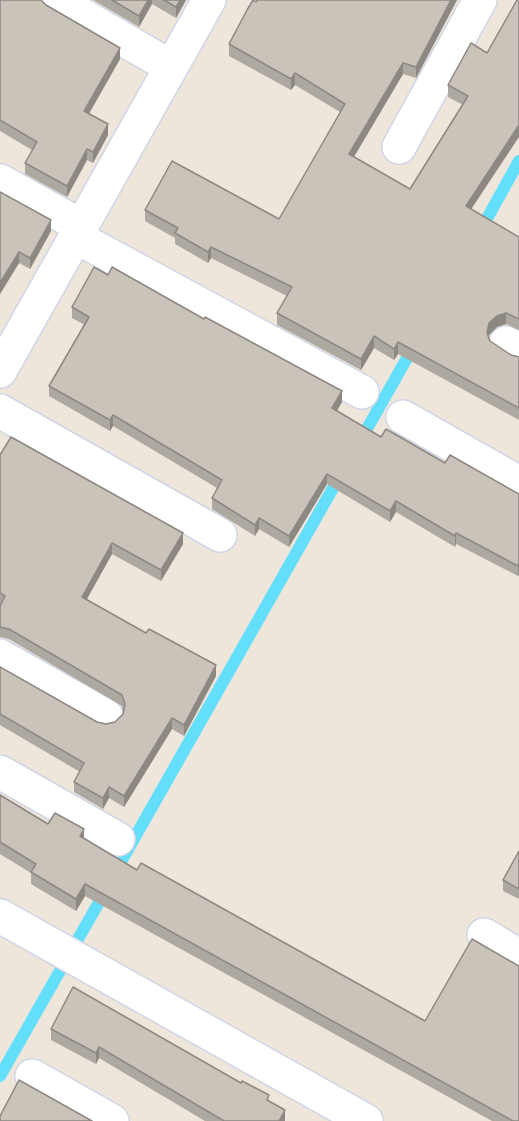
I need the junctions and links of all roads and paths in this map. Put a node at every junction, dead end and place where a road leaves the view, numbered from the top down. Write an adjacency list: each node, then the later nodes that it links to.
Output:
1 (56, 0): 4 (street)
2 (209, 0): 4 (street)
3 (480, 0): 5 (street)
4 (171, 67): 7 (street)
5 (399, 147)
6 (0, 181): 7 (street)
7 (79, 231): 8 (street); 9 (street)
8 (1, 366)
9 (362, 392)
10 (0, 411): 13 (street)
11 (403, 417): 12 (street)
12 (519, 483)
13 (220, 535)
14 (0, 656): 15 (street)
15 (106, 717)
16 (0, 771): 17 (street)
17 (118, 839)
18 (0, 915): 22 (street)
19 (484, 936): 20 (street)
20 (519, 956)
21 (32, 1076): 23 (street)
22 (351, 1117)
23 (112, 1121)

